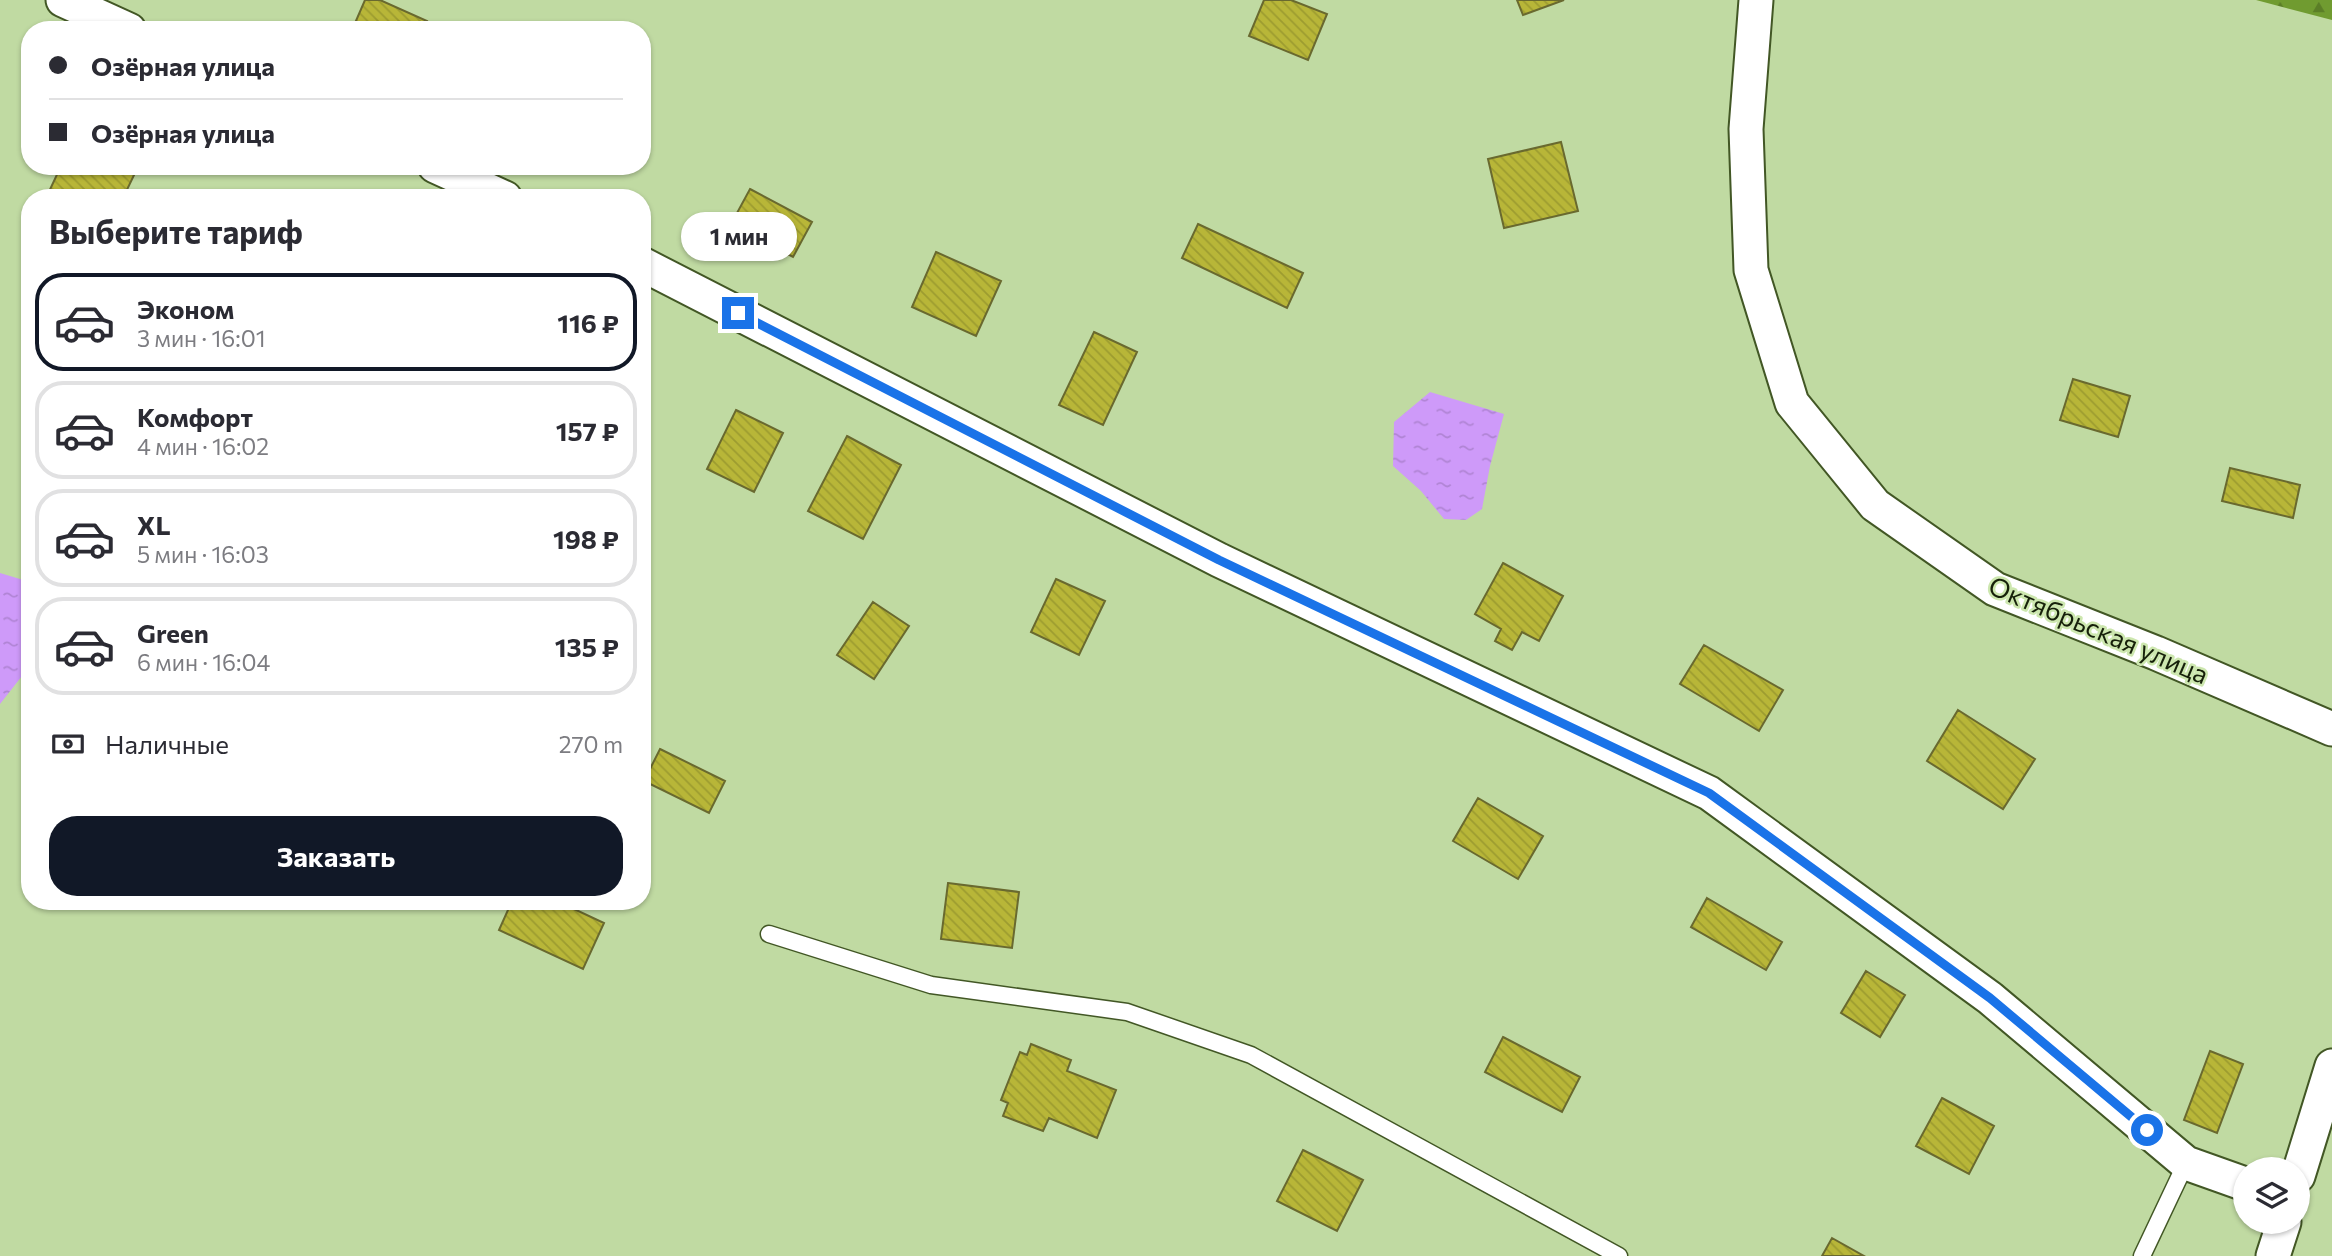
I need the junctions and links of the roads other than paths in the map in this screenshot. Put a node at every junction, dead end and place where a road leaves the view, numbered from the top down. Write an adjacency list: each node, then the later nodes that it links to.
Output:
1 (63, 0): 3 (street)
2 (1756, 0): 7 (street, Октябрьская улица)
3 (109, 21)
4 (455, 175): 5 (street)
5 (485, 189)
6 (651, 269): 11 (street)
7 (2332, 729)
8 (769, 934): 14 (lane)
9 (2332, 1066): 10 (street)
10 (2304, 1157)
11 (2186, 1163): 12 (street); 15 (lane)
12 (2233, 1180)
13 (2280, 1234): 16 (street)
14 (1619, 1256)
15 (2142, 1256)
16 (2273, 1256)

